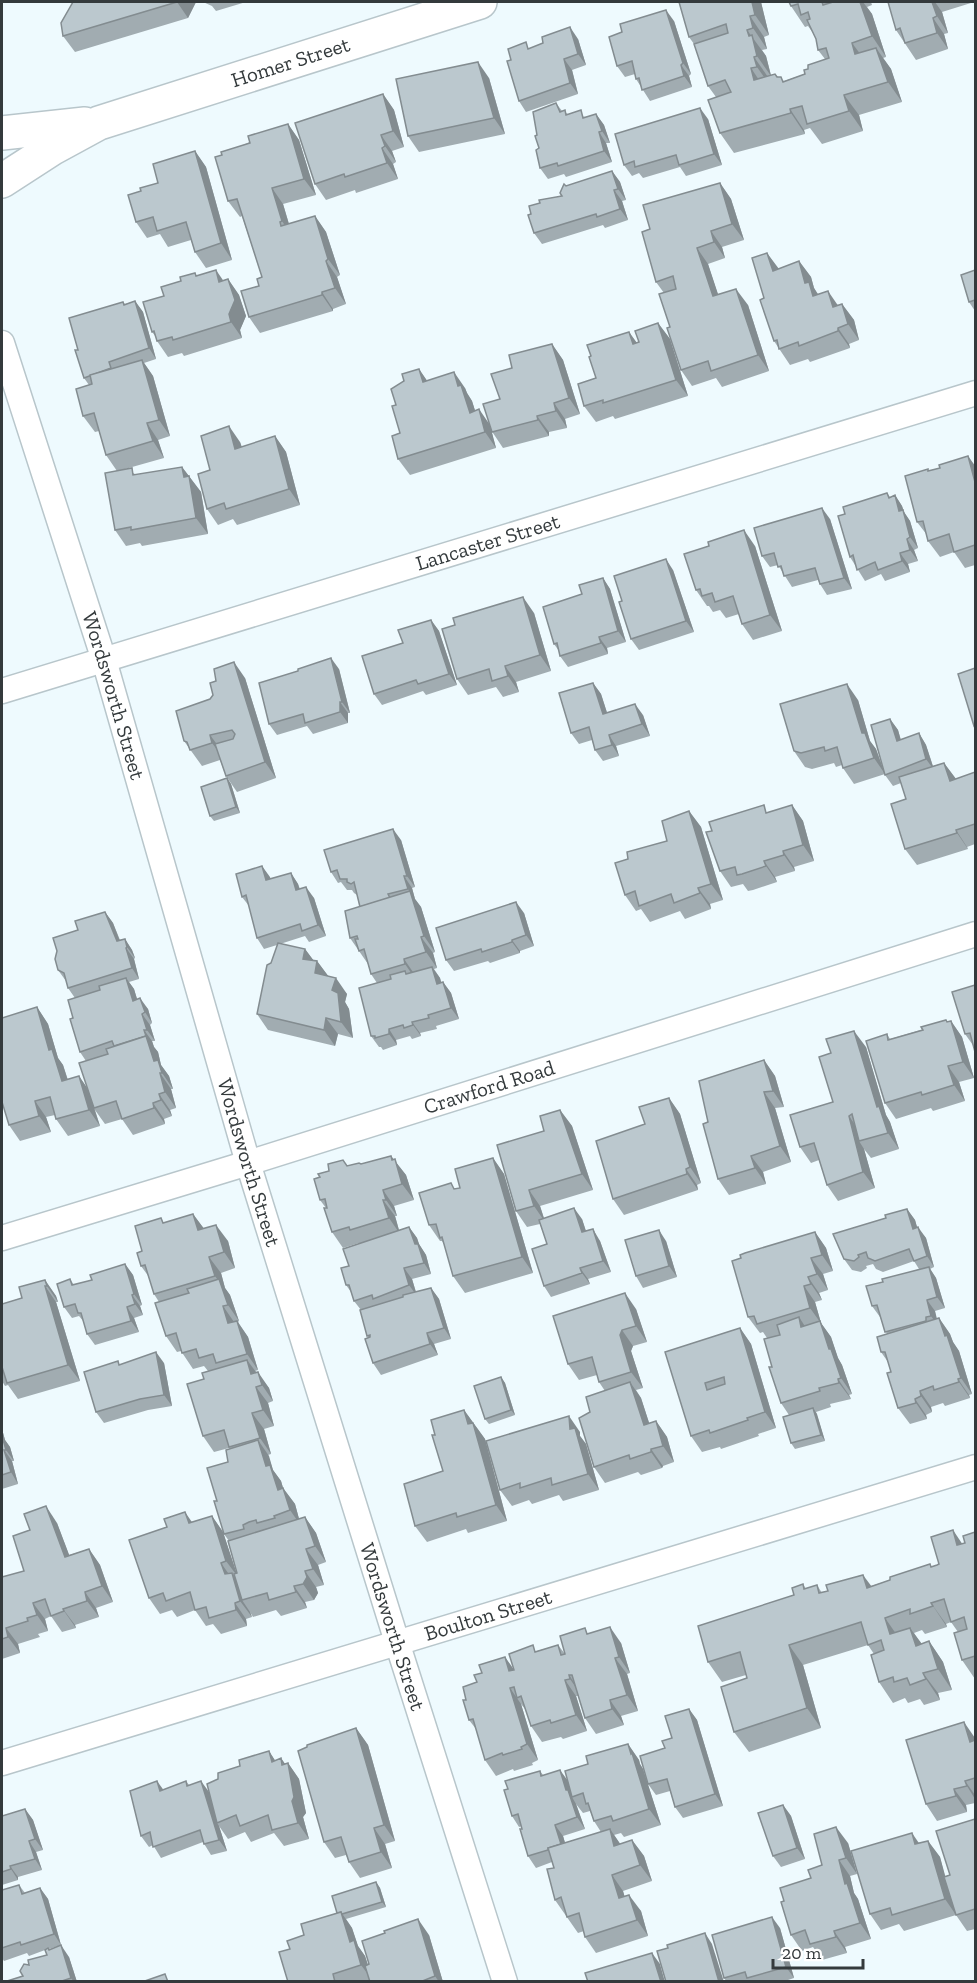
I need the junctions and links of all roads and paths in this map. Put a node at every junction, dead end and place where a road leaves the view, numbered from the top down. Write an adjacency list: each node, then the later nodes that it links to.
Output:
1 (480, 2): 2 (street, Homer Street)
2 (99, 123): 3 (street, Homer Street); 5 (street, Homer Street)
3 (2, 132)
4 (2, 144): 5 (street)
5 (2, 179)
6 (2, 343): 8 (street, Wordsworth Street)
7 (975, 393): 8 (street, Lancaster Street)
8 (104, 660): 9 (street, Lancaster Street); 11 (street, Wordsworth Street)
9 (2, 691)
10 (975, 934): 11 (street, Crawford Road)
11 (248, 1163): 12 (street, Crawford Road); 14 (street, Wordsworth Street)
12 (2, 1238)
13 (975, 1467): 14 (street, Boulton Street)
14 (397, 1642): 15 (street, Boulton Street); 16 (street, Wordsworth Street)
15 (2, 1763)
16 (505, 1982)

